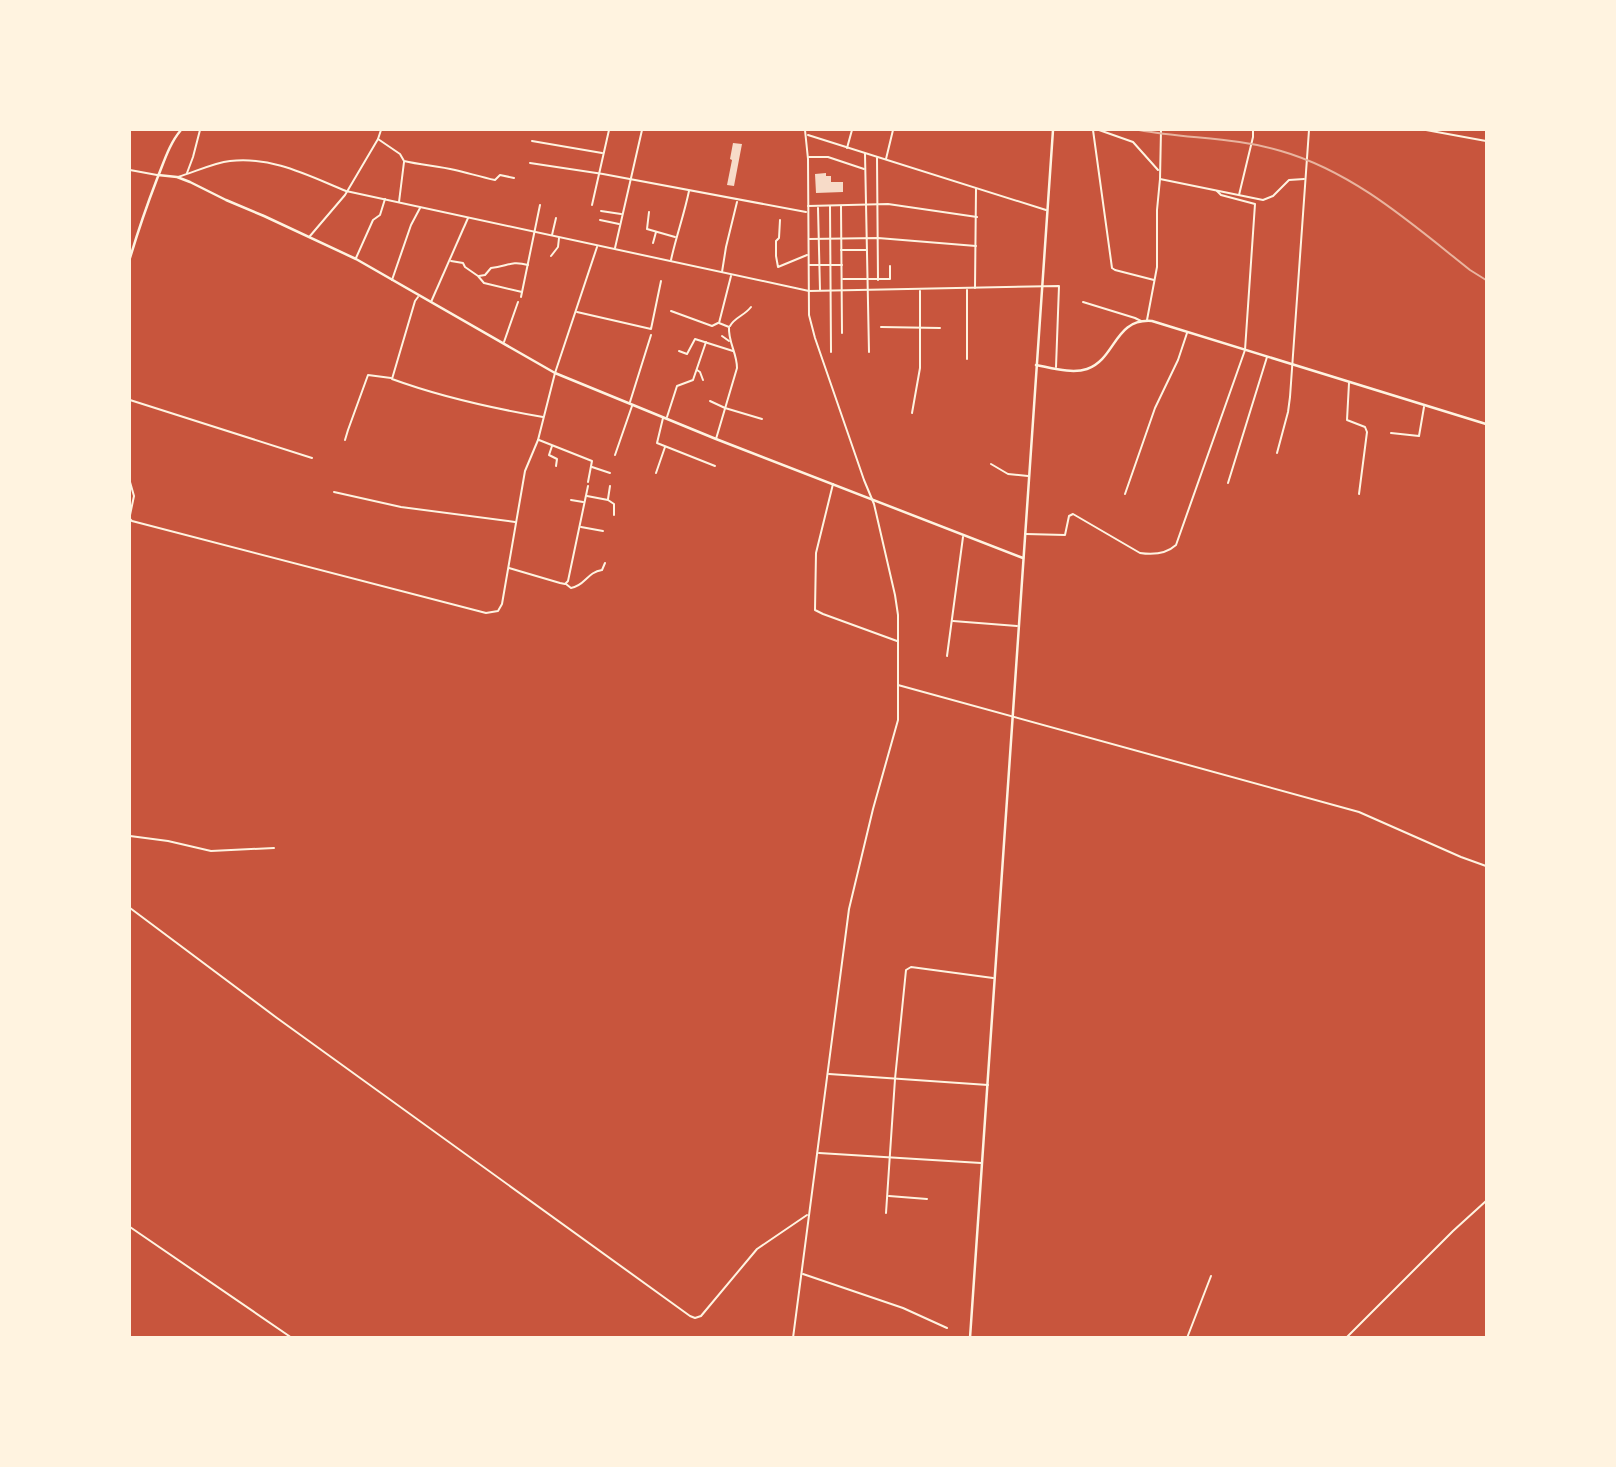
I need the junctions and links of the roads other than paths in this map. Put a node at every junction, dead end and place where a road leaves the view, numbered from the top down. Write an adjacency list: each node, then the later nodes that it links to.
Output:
1 (181, 130): 35 (street)
2 (200, 130): 33 (street)
3 (381, 130): 19 (street)
4 (609, 130): 23 (street)
5 (642, 130): 40 (street)
6 (805, 130): 17 (street)
7 (852, 130): 22 (street)
8 (893, 130): 27 (street)
9 (1053, 130): 58 (street)
10 (1093, 130): 105 (street)
11 (1099, 130): 18 (street)
12 (1120, 130): 18 (street)
13 (1161, 130): 32 (street)
14 (1253, 130): 45 (street)
15 (1309, 130): 39 (street)
16 (1426, 130): 21 (street)
17 (806, 135): 22 (street); 25 (street)
18 (1119, 136): 32 (street)
19 (378, 139): 28 (street); 42 (street)
20 (533, 141): 23 (street)
21 (1486, 141)
22 (847, 148): 24 (street)
23 (603, 153): 34 (street)
24 (865, 153): 26 (street); 30 (street)
25 (808, 157): 30 (street); 54 (street)
26 (877, 157): 27 (street); 49 (street)
27 (886, 160): 41 (street)
28 (404, 161): 37 (street); 48 (street)
29 (530, 163): 34 (street)
30 (866, 169): 53 (street)
31 (130, 170): 35 (street)
32 (1159, 171): 38 (street)
33 (187, 174): 36 (street); 42 (street)
34 (599, 174): 40 (street); 51 (street)
35 (158, 175): 36 (street); 89 (street)
36 (177, 177): 72 (street)
37 (514, 178)
38 (1160, 179): 44 (street); 105 (street)
39 (1305, 179): 45 (street); 150 (street)
40 (630, 180): 43 (street); 62 (street)
41 (976, 188): 58 (street); 64 (street)
42 (346, 191): 46 (street); 72 (street)
43 (689, 191): 47 (street); 74 (street)
44 (1217, 191): 45 (street); 140 (street)
45 (1239, 195)
46 (385, 199): 48 (street); 90 (street)
47 (737, 200): 61 (street); 99 (street)
48 (399, 202): 57 (street)
49 (877, 204): 53 (street); 64 (street); 76 (street)
50 (540, 205): 70 (street)
51 (592, 205)
52 (841, 205): 53 (street); 56 (street); 80 (street)
53 (866, 205): 75 (street)
54 (807, 206): 55 (street); 61 (street)
55 (818, 206): 56 (street); 78 (street)
56 (830, 206): 79 (street)
57 (420, 207): 63 (street); 106 (street)
58 (1047, 210): 108 (street)
59 (601, 211): 62 (street)
60 (649, 212): 69 (street)
61 (807, 212): 77 (street)
62 (622, 215): 68 (street)
63 (469, 217): 70 (street); 91 (street)
64 (977, 217): 83 (street)
65 (556, 218): 71 (street)
66 (600, 220): 68 (street)
67 (780, 220): 87 (street)
68 (620, 224): 84 (street)
69 (656, 231): 74 (street); 81 (street)
70 (535, 232): 71 (street); 93 (street)
71 (552, 236): 73 (street)
72 (309, 237): 90 (street)
73 (560, 237): 82 (street); 88 (street)
74 (676, 237): 92 (street)
75 (867, 238): 76 (street); 80 (street); 86 (street)
76 (878, 238): 83 (street); 104 (street)
77 (808, 239): 78 (street); 87 (street)
78 (819, 239): 79 (street); 95 (street)
79 (830, 239): 80 (street); 96 (street)
80 (841, 239): 85 (street)
81 (653, 243)
82 (597, 246): 84 (street); 124 (street)
83 (976, 246): 109 (street)
84 (615, 249): 92 (street)
85 (841, 250): 86 (street); 97 (street)
86 (867, 250): 103 (street)
87 (808, 254): 94 (street)
88 (551, 256)
89 (130, 258)
90 (356, 259): 106 (street)
91 (450, 261): 101 (street); 120 (street)
92 (671, 261): 99 (street)
93 (528, 265): 101 (street); 117 (street)
94 (808, 265): 95 (street); 112 (street)
95 (820, 265): 96 (street); 113 (street)
96 (830, 265): 97 (street); 114 (street)
97 (842, 265): 102 (street)
98 (890, 267): 104 (street)
99 (722, 273): 100 (street)
100 (731, 275): 112 (street); 128 (street)
101 (478, 276): 117 (street)
102 (842, 279): 103 (street); 115 (street)
103 (867, 279): 104 (street); 116 (street)
104 (878, 280)
105 (1155, 280): 127 (street)
106 (392, 281): 118 (street)
107 (661, 281): 124 (street)
108 (1042, 287): 109 (street); 149 (street); 151 (street)
109 (975, 288): 110 (street)
110 (967, 289): 111 (street); 148 (street)
111 (920, 290): 116 (street); 131 (street)
112 (809, 291): 113 (street); 196 (street)
113 (820, 291): 114 (street)
114 (831, 291): 115 (street); 143 (street)
115 (842, 291): 116 (street); 134 (street)
116 (867, 291): 144 (street)
117 (523, 292): 119 (street)
118 (419, 296): 120 (street); 154 (street)
119 (521, 297)
120 (431, 302): 139 (street)
121 (518, 302): 139 (street)
122 (1083, 302): 126 (street)
123 (751, 307): 129 (street)
124 (576, 312): 153 (street)
125 (671, 312): 128 (street)
126 (1141, 321): 127 (street); 151 (street)
127 (1147, 321): 133 (street)
128 (719, 323): 129 (street)
129 (729, 327): 137 (street)
130 (881, 327): 131 (street)
131 (919, 328): 132 (street); 162 (street)
132 (940, 328)
133 (1187, 332): 140 (street); 192 (street)
134 (842, 334)
135 (651, 335): 159 (street)
136 (722, 336): 137 (street)
137 (730, 341): 142 (street)
138 (706, 342): 141 (street); 142 (street); 145 (street)
139 (503, 343): 153 (street)
140 (1245, 350): 147 (street); 204 (street)
141 (679, 351)
142 (734, 351): 161 (street)
143 (831, 352)
144 (869, 352)
145 (702, 355): 146 (street); 152 (street)
146 (706, 356)
147 (1267, 357): 150 (street); 187 (street)
148 (967, 359)
149 (1036, 365): 151 (street); 184 (street)
150 (1293, 365): 156 (street); 173 (street)
151 (1056, 368)
152 (696, 370): 155 (street); 164 (street)
153 (555, 373): 159 (street); 163 (street)
154 (392, 379): 163 (street); 169 (street)
155 (703, 380)
156 (1349, 382): 160 (street); 193 (street)
157 (130, 400): 177 (street)
158 (710, 401): 161 (street)
159 (631, 404): 164 (street); 176 (street)
160 (1424, 406): 166 (street); 167 (street)
161 (725, 408): 165 (street); 168 (street)
162 (912, 413)
163 (544, 417): 170 (street)
164 (665, 418): 168 (street); 172 (street)
165 (762, 419)
166 (1486, 424)
167 (1391, 433)
168 (716, 439): 188 (street)
169 (345, 440)
170 (538, 440): 171 (street); 201 (street)
171 (552, 445): 175 (street); 180 (street)
172 (666, 446): 181 (street); 183 (street)
173 (1277, 453)
174 (545, 455): 175 (street)
175 (549, 455): 179 (street)
176 (614, 455)
177 (312, 458)
178 (991, 464): 184 (street)
179 (556, 466)
180 (591, 466): 182 (street); 186 (street)
181 (715, 466)
182 (610, 473)
183 (656, 473)
184 (1029, 476): 204 (street)
185 (130, 482): 200 (street)
186 (589, 482)
187 (1228, 483)
188 (833, 484): 196 (street); 212 (street)
189 (588, 486): 194 (street)
190 (610, 486): 197 (street)
191 (334, 492): 201 (street)
192 (1125, 494)
193 (1359, 494)
194 (586, 496): 197 (street); 198 (street)
195 (571, 499): 198 (street)
196 (871, 499): 205 (street); 212 (street)
197 (608, 500): 199 (street)
198 (584, 502): 202 (street)
199 (614, 514)
200 (130, 517): 208 (street)
201 (516, 523): 208 (street)
202 (579, 527): 203 (street); 209 (street)
203 (603, 531)
204 (1025, 534): 206 (street)
205 (964, 536): 206 (street); 210 (street)
206 (1023, 558): 211 (street)
207 (605, 563): 209 (street)
208 (508, 568): 209 (street)
209 (565, 584)
210 (952, 621): 211 (street); 213 (street)
211 (1019, 626): 215 (street)
212 (898, 641): 214 (street)
213 (947, 656)
214 (897, 684): 215 (street); 221 (street)
215 (1013, 716): 218 (street); 220 (street)
216 (130, 836): 217 (street)
217 (274, 848)
218 (1486, 866)
219 (130, 908): 231 (street)
220 (995, 978): 222 (street); 223 (street)
221 (828, 1074): 222 (street); 224 (street)
222 (895, 1079): 223 (street); 225 (street)
223 (988, 1086): 226 (street)
224 (818, 1153): 225 (street); 231 (street)
225 (890, 1158): 226 (street); 227 (street)
226 (983, 1164): 239 (street)
227 (887, 1196): 228 (street); 230 (street)
228 (927, 1199)
229 (1486, 1201): 236 (street)
230 (886, 1213)
231 (809, 1214): 233 (street)
232 (130, 1227): 237 (street)
233 (802, 1274): 235 (street); 238 (street)
234 (1211, 1276): 240 (street)
235 (947, 1328)
236 (1347, 1337)
237 (292, 1338)
238 (793, 1338)
239 (970, 1338)
240 (1187, 1338)

